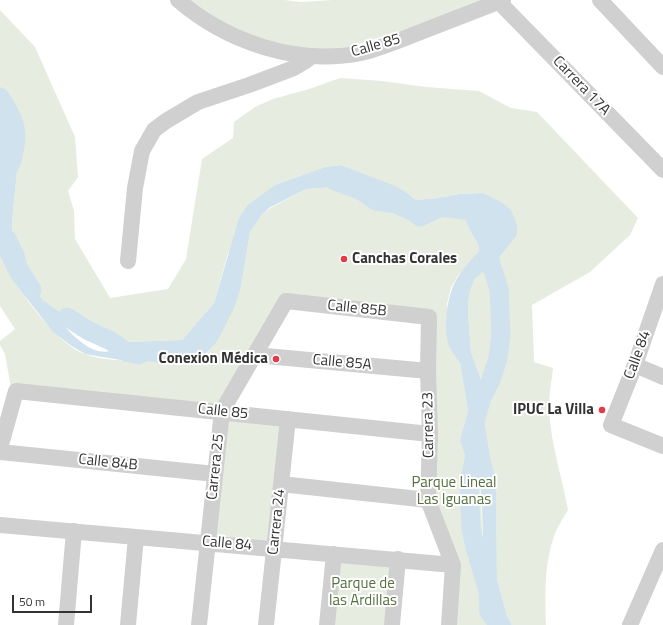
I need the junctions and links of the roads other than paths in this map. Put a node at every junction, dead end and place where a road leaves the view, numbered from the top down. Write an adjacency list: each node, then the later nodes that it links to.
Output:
1 (178, 0): 4 (street, Calle 85)
2 (600, 0): 5 (street)
3 (501, 1): 4 (street, Calle 85); 6 (street, Carrera 17A)
4 (312, 56): 7 (street)
5 (663, 67)
6 (663, 170)
7 (128, 261)
8 (663, 284): 12 (street, Calle 84)
9 (286, 302): 10 (street, Calle 85B); 11 (street, Carrera 25)
10 (429, 317): 13 (street, Carrera 23)
11 (255, 355): 13 (street, Calle 85A); 15 (street, Carrera 25)
12 (635, 365): 14 (street); 18 (street, Calle 84)
13 (428, 371): 17 (street, Carrera 23)
14 (663, 377)
15 (222, 411): 16 (street, Calle 85); 19 (street, Calle 85); 21 (street, Carrera 25)
16 (288, 419): 17 (street, Calle 85); 22 (street, Carrera 24)
17 (430, 434): 23 (street, Carrera 23)
18 (663, 446)
19 (0, 448)
20 (0, 452): 21 (street, Calle 84B)
21 (215, 474): 27 (street, Carrera 25)
22 (281, 484): 23 (street); 28 (street, Carrera 24)
23 (428, 500): 32 (street, Carrera 23)
24 (0, 525): 25 (street, Calle 84)
25 (74, 531): 26 (street, Calle 84); 33 (street)
26 (136, 537): 27 (street, Calle 84); 34 (street)
27 (208, 543): 28 (street, Calle 84); 35 (street, Carrera 25)
28 (274, 548): 30 (street, Calle 84); 36 (street, Carrera 24)
29 (663, 550): 40 (street)
30 (334, 554): 31 (street, Calle 84); 37 (street)
31 (398, 559): 32 (street, Calle 84); 38 (street)
32 (453, 565): 39 (street, Carrera 23)
33 (66, 625)
34 (128, 625)
35 (199, 625)
36 (266, 625)
37 (328, 625)
38 (392, 625)
39 (449, 625)
40 (630, 625)

